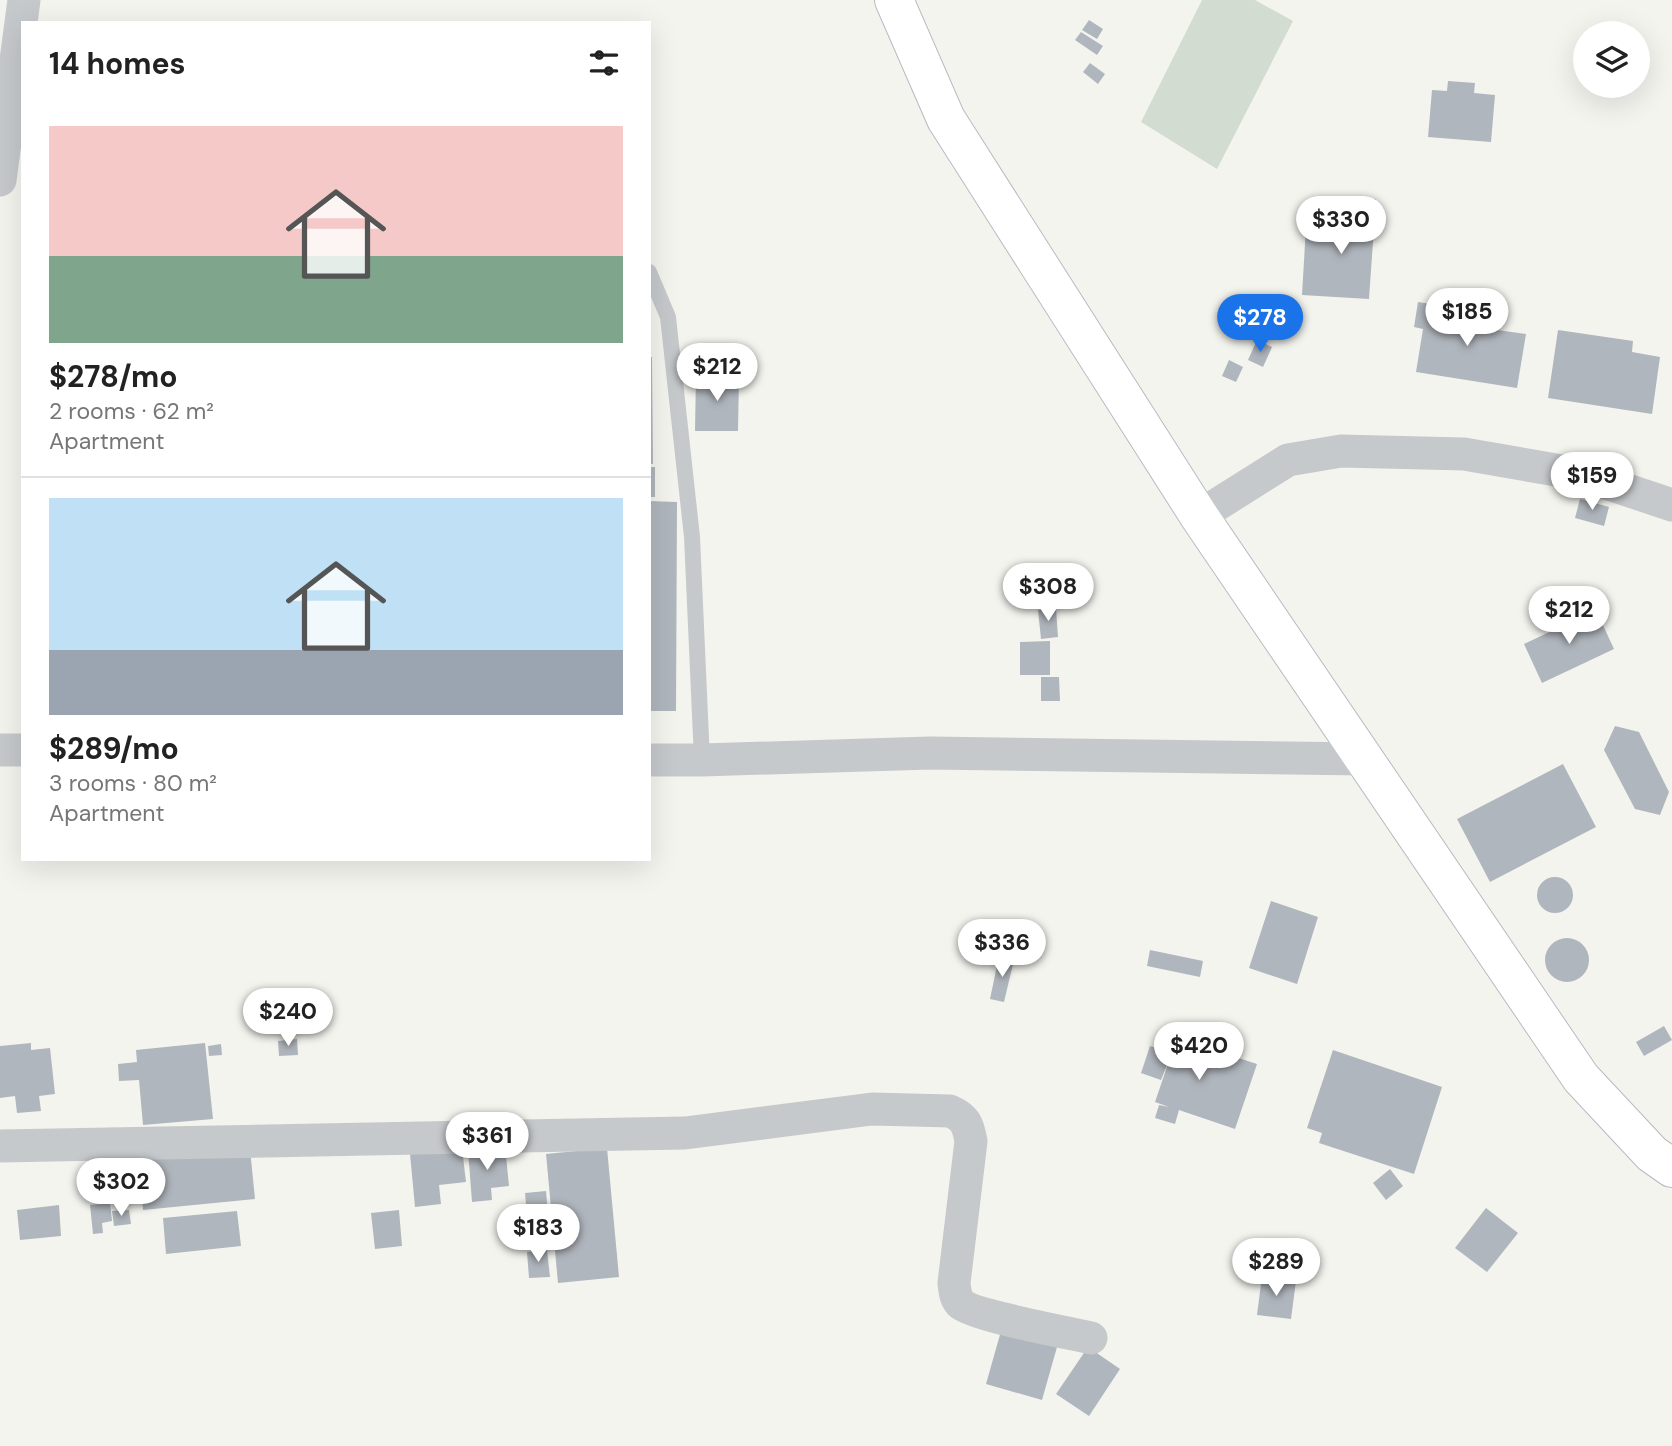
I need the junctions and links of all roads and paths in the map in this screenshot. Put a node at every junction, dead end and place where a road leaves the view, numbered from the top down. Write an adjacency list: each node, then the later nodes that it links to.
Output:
1 (24, 0): 3 (street)
2 (894, 0): 8 (street)
3 (21, 21)
4 (21, 22): 5 (street)
5 (0, 180)
6 (651, 277): 13 (lane)
7 (1672, 505): 8 (street)
8 (1199, 516): 11 (street)
9 (0, 750): 10 (street)
10 (21, 750)
11 (1364, 759): 13 (street); 15 (street)
12 (651, 760): 13 (street)
13 (702, 760)
14 (0, 1146): 16 (street)
15 (1672, 1168)
16 (1091, 1338)

